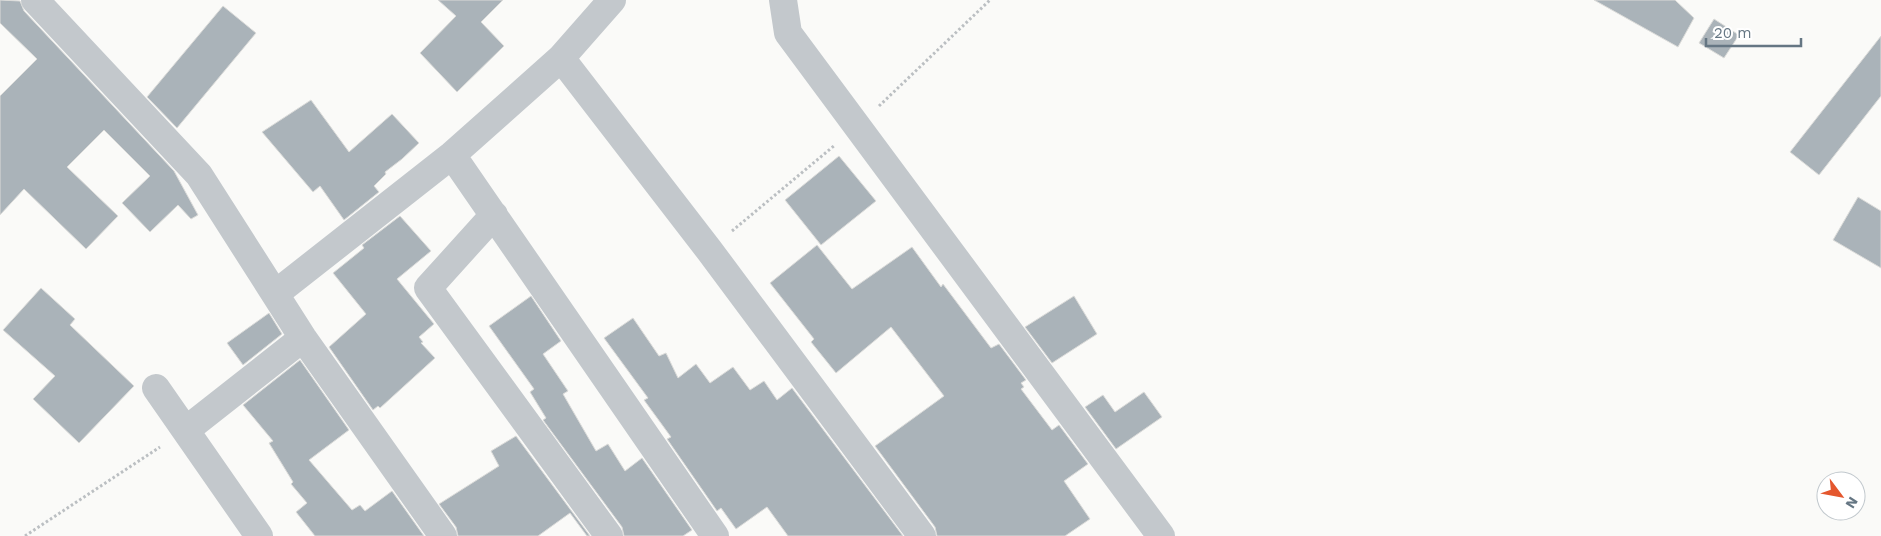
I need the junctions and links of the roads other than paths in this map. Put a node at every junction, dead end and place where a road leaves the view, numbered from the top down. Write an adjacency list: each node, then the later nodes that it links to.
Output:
1 (35, 0): 7 (street)
2 (612, 0): 4 (street)
3 (783, 0): 16 (street)
4 (561, 58): 5 (street); 15 (street)
5 (452, 155): 6 (street); 7 (street)
6 (494, 215): 13 (street); 14 (street)
7 (275, 294): 8 (street)
8 (303, 338): 10 (street); 12 (street)
9 (156, 388): 10 (street)
10 (186, 430): 11 (street)
11 (259, 536)
12 (443, 536)
13 (608, 536)
14 (716, 536)
15 (922, 536)
16 (1161, 536)

